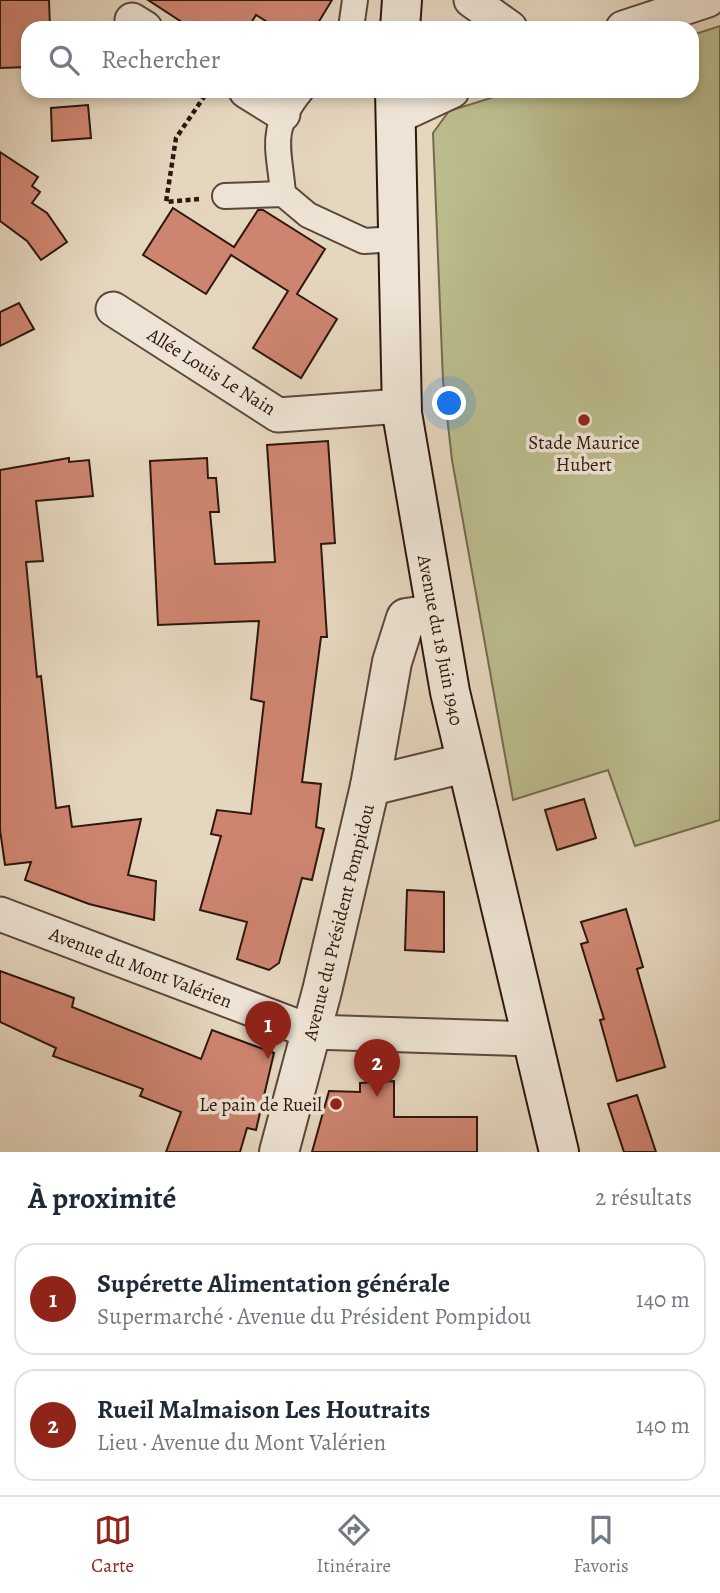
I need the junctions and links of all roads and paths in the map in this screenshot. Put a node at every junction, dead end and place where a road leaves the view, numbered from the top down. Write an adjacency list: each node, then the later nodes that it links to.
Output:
1 (355, 0): 5 (street)
2 (402, 0): 6 (main road)
3 (471, 0): 7 (street)
4 (708, 0): 8 (street)
5 (352, 21)
6 (400, 21)
7 (500, 21)
8 (644, 21)
9 (203, 98): 14 (path)
10 (421, 98): 12 (street)
11 (292, 102): 13 (street)
12 (395, 104): 15 (main road, Avenue du 18 Juin 1940)
13 (284, 194): 14 (street); 15 (street)
14 (225, 196)
15 (397, 239): 17 (main road, Avenue du 18 Juin 1940)
16 (113, 309): 17 (street, Allée Louis Le Nain)
17 (401, 406): 18 (main road, Avenue du 18 Juin 1940)
18 (435, 614): 19 (main road, Avenue du 18 Juin 1940); 20 (main road)
19 (465, 763): 20 (main road, Avenue du Président Pompidou); 23 (main road, Avenue du 18 Juin 1940)
20 (370, 786): 22 (main road, Avenue du Président Pompidou)
21 (0, 914): 22 (street, Avenue du Mont Valérien)
22 (312, 1032): 23 (street, Avenue du Mont Valérien); 24 (main road, Avenue du Président Pompidou)
23 (532, 1039): 25 (main road, Avenue du 18 Juin 1940)
24 (279, 1152)
25 (558, 1152)

